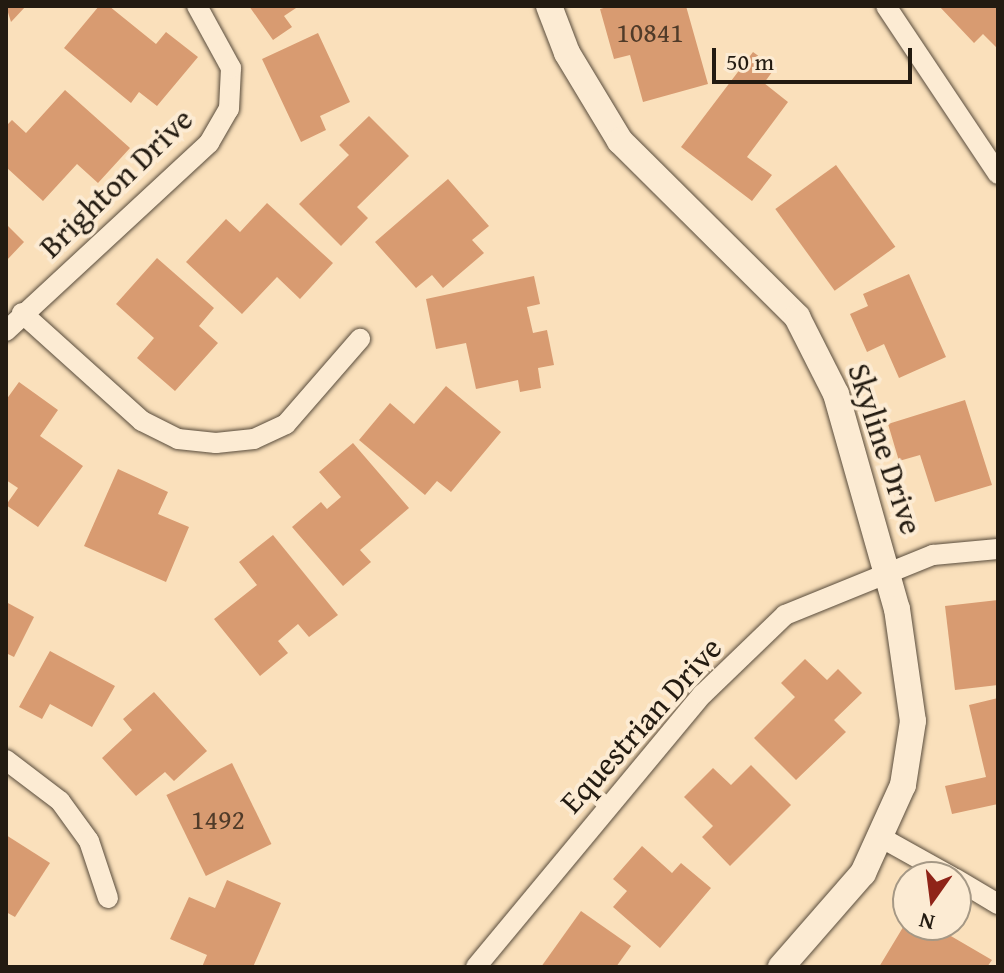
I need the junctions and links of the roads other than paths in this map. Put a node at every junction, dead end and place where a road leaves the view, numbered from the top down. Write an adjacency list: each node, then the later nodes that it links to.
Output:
1 (197, 6): 5 (street, Brighton Drive)
2 (549, 6): 9 (street, Skyline Drive)
3 (886, 6): 4 (street)
4 (998, 174)
5 (22, 313): 6 (street, Brighton Drive); 7 (street)
6 (6, 331)
7 (360, 339)
8 (998, 549): 9 (street, Equestrian Drive)
9 (888, 570): 11 (street, Skyline Drive); 16 (street, Equestrian Drive)
10 (6, 760): 14 (street)
11 (882, 838): 12 (street); 17 (street, Skyline Drive)
12 (923, 861)
13 (972, 889): 15 (street)
14 (108, 898)
15 (998, 904)
16 (476, 967)
17 (781, 967)

